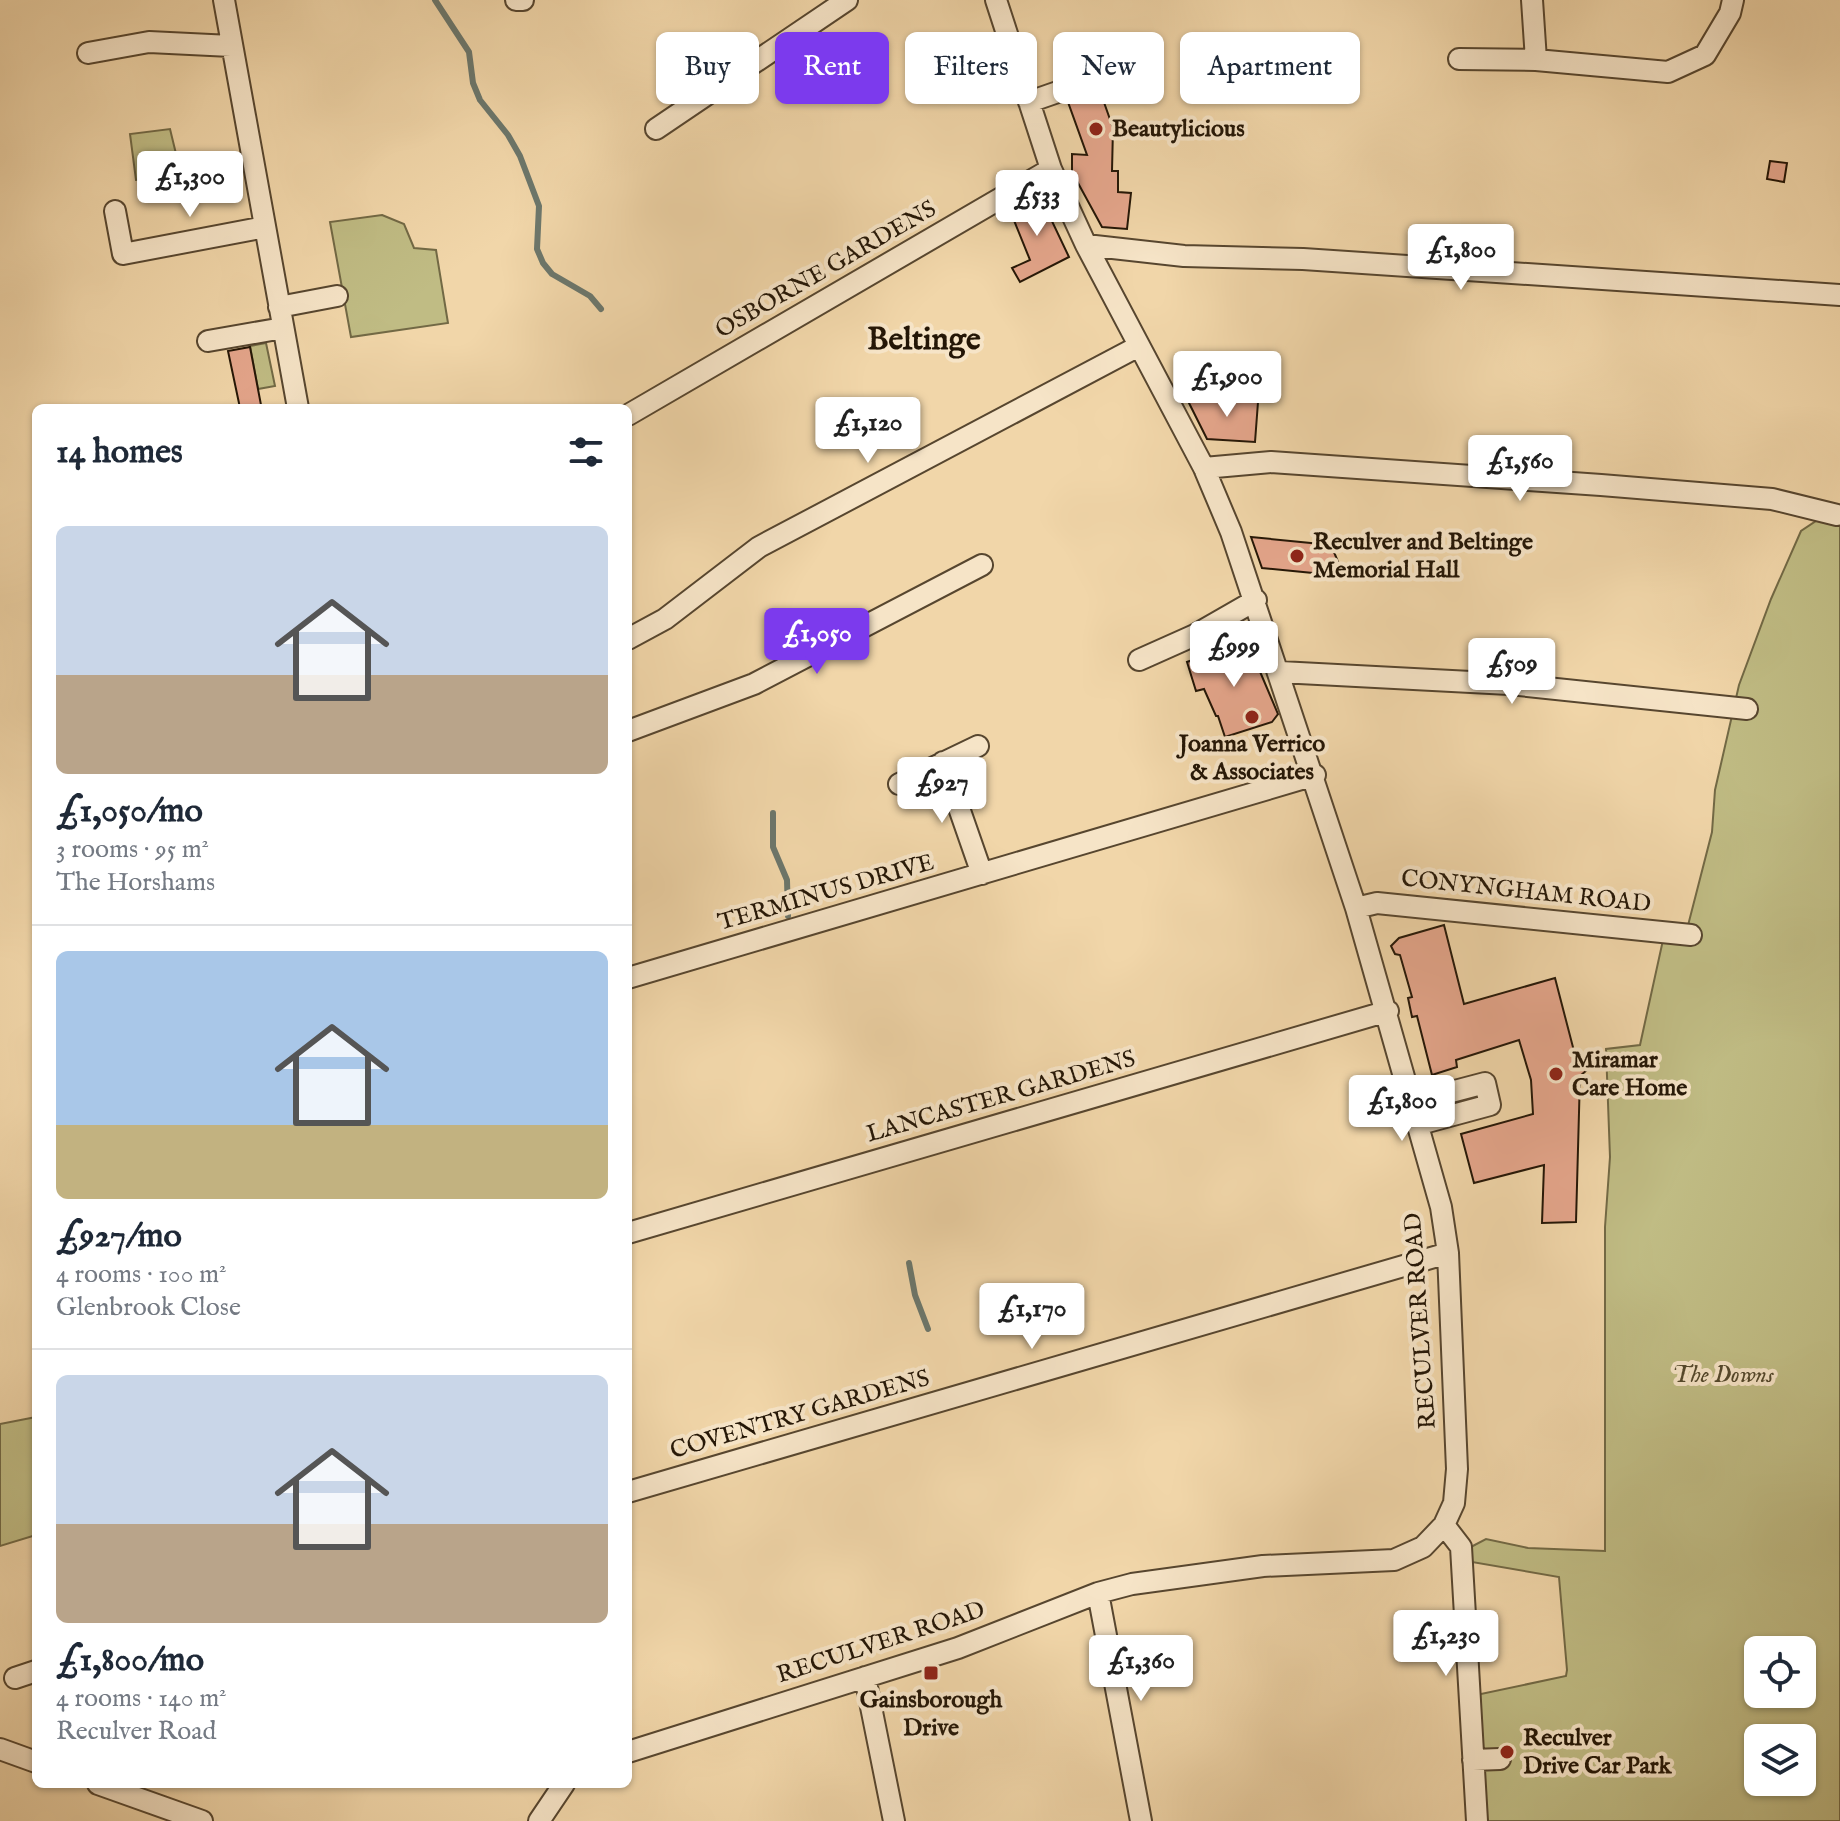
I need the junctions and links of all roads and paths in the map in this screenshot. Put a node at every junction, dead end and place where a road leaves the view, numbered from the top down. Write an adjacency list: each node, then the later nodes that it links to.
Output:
1 (224, 0): 9 (street)
2 (516, 0): 3 (street)
3 (523, 0)
4 (847, 0): 14 (street)
5 (996, 0): 8 (street, RECULVER ROAD)
6 (1532, 0): 12 (street)
7 (1733, 0): 12 (street)
8 (1006, 32)
9 (231, 46): 10 (street); 17 (street)
10 (88, 53)
11 (1459, 59): 12 (street)
12 (1536, 60)
13 (1030, 104): 15 (street, RECULVER ROAD)
14 (656, 129)
15 (1051, 169): 18 (street, RECULVER ROAD); 26 (street, OSBORNE GARDENS)
16 (115, 211): 17 (street)
17 (265, 227): 21 (street)
18 (1086, 245): 19 (street); 24 (street, RECULVER ROAD)
19 (1840, 295)
20 (337, 296): 21 (street)
21 (279, 307): 22 (street)
22 (283, 328): 23 (street); 25 (street)
23 (208, 341)
24 (1139, 346): 27 (street, RECULVER ROAD); 31 (street)
25 (297, 404)
26 (632, 413)
27 (1204, 468): 28 (street); 30 (street, RECULVER ROAD)
28 (1837, 515)
29 (982, 565): 35 (street)
30 (1256, 600): 32 (street); 33 (street, RECULVER ROAD)
31 (632, 637)
32 (1139, 660)
33 (1280, 672): 34 (street); 38 (street, RECULVER ROAD)
34 (1747, 709)
35 (632, 730)
36 (978, 746): 37 (street)
37 (943, 762): 39 (street); 40 (street)
38 (1315, 775): 40 (street, TERMINUS DRIVE); 41 (street, RECULVER ROAD)
39 (899, 784)
40 (982, 874): 43 (street, TERMINUS DRIVE)
41 (1356, 908): 42 (street, CONYNGHAM ROAD); 44 (street, RECULVER ROAD)
42 (1691, 935)
43 (632, 977)
44 (1388, 1011): 45 (street, RECULVER ROAD); 47 (street, LANCASTER GARDENS)
45 (1413, 1102): 46 (street, RECULVER ROAD); 46 (street)
46 (1420, 1124): 48 (street, RECULVER ROAD)
47 (632, 1232)
48 (1448, 1253): 49 (street, COVENTRY GARDENS); 50 (street, RECULVER ROAD)
49 (632, 1491)
50 (1450, 1532): 51 (street); 52 (street, RECULVER ROAD); 59 (street)
51 (1477, 1545)
52 (1098, 1593): 54 (street, RECULVER ROAD); 66 (street)
53 (32, 1672): 55 (street)
54 (865, 1677): 57 (street, RECULVER ROAD); 65 (street)
55 (15, 1678)
56 (0, 1749): 60 (street)
57 (632, 1751)
58 (1500, 1759): 59 (street)
59 (1473, 1760): 67 (street)
60 (32, 1761)
61 (109, 1788): 63 (street)
62 (561, 1788): 64 (street)
63 (202, 1821)
64 (539, 1821)
65 (894, 1821)
66 (1141, 1821)
67 (1477, 1821)

